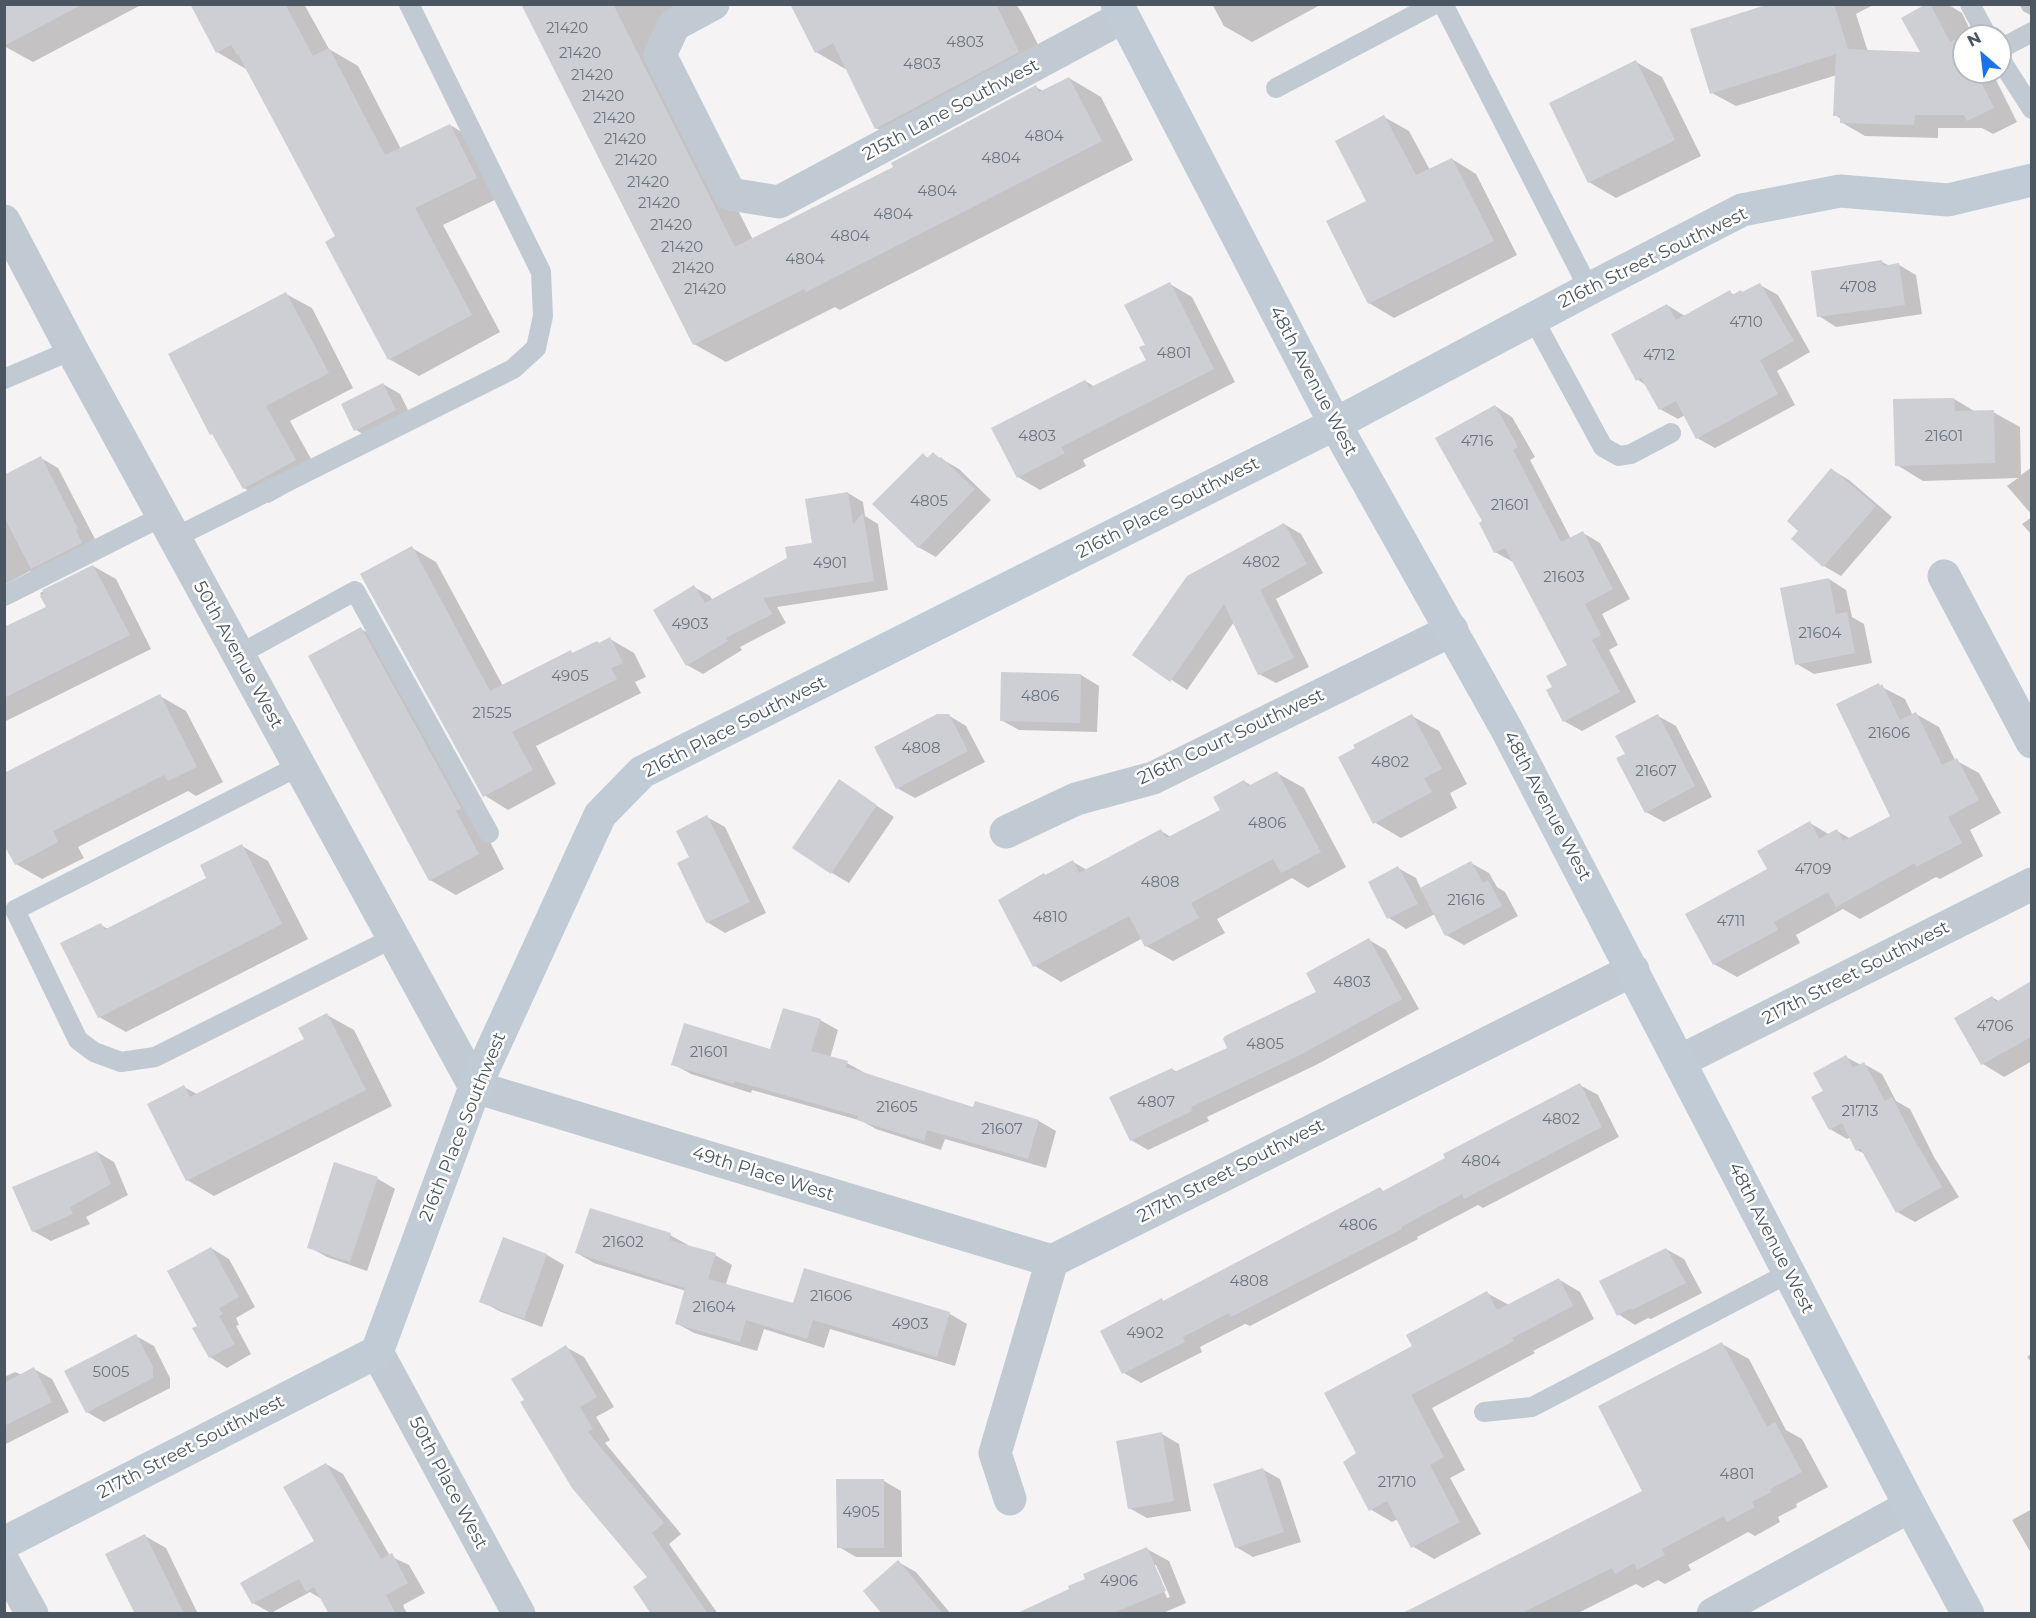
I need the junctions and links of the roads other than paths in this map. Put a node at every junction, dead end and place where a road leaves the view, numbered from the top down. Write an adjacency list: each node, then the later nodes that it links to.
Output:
1 (409, 4): 21 (lane)
2 (713, 4): 6 (street, 215th Lane Southwest)
3 (1436, 4): 11 (lane)
4 (1443, 4): 15 (lane)
5 (1970, 4): 7 (lane)
6 (1120, 11): 19 (street, 48th Avenue West)
7 (1981, 24)
8 (2031, 32): 9 (lane)
9 (2012, 42)
10 (2012, 78): 12 (lane)
11 (1276, 88)
12 (2031, 109)
13 (2031, 180): 15 (street, 216th Street Southwest)
14 (4, 221): 17 (street, 50th Avenue West)
15 (1589, 289): 16 (street, 216th Street Southwest)
16 (1533, 318): 19 (street, 216th Street Southwest); 20 (lane)
17 (72, 350): 18 (lane); 21 (street, 50th Avenue West)
18 (4, 379)
19 (1335, 424): 24 (street, 48th Avenue West); 34 (street, 216th Place Southwest)
20 (1671, 433)
21 (168, 527): 23 (lane); 25 (street, 50th Avenue West)
22 (1944, 576): 26 (street)
23 (4, 596)
24 (1452, 630): 28 (street, 216th Court Southwest); 32 (street, 48th Avenue West)
25 (238, 655): 27 (street, 50th Avenue West); 29 (lane)
26 (2031, 742)
27 (299, 766): 31 (street, 50th Avenue West); 31 (lane)
28 (1006, 832)
29 (489, 833)
30 (2031, 884): 33 (street, 217th Street Southwest)
31 (393, 938): 34 (street, 50th Avenue West)
32 (1633, 970): 33 (street, 48th Avenue West); 35 (street, 217th Street Southwest)
33 (1680, 1061): 36 (street, 48th Avenue West)
34 (475, 1087): 35 (street, 49th Place West); 37 (street, 216th Place Southwest)
35 (1052, 1261): 39 (street)
36 (1789, 1273): 38 (lane); 40 (street, 48th Avenue West)
37 (377, 1352): 41 (street, 217th Street Southwest); 44 (street, 50th Place West)
38 (1484, 1412)
39 (1010, 1499)
40 (1910, 1506): 45 (street); 46 (street, 48th Avenue West)
41 (4, 1543)
42 (4, 1563): 43 (street)
43 (32, 1614)
44 (519, 1614)
45 (1713, 1614)
46 (1968, 1614)

